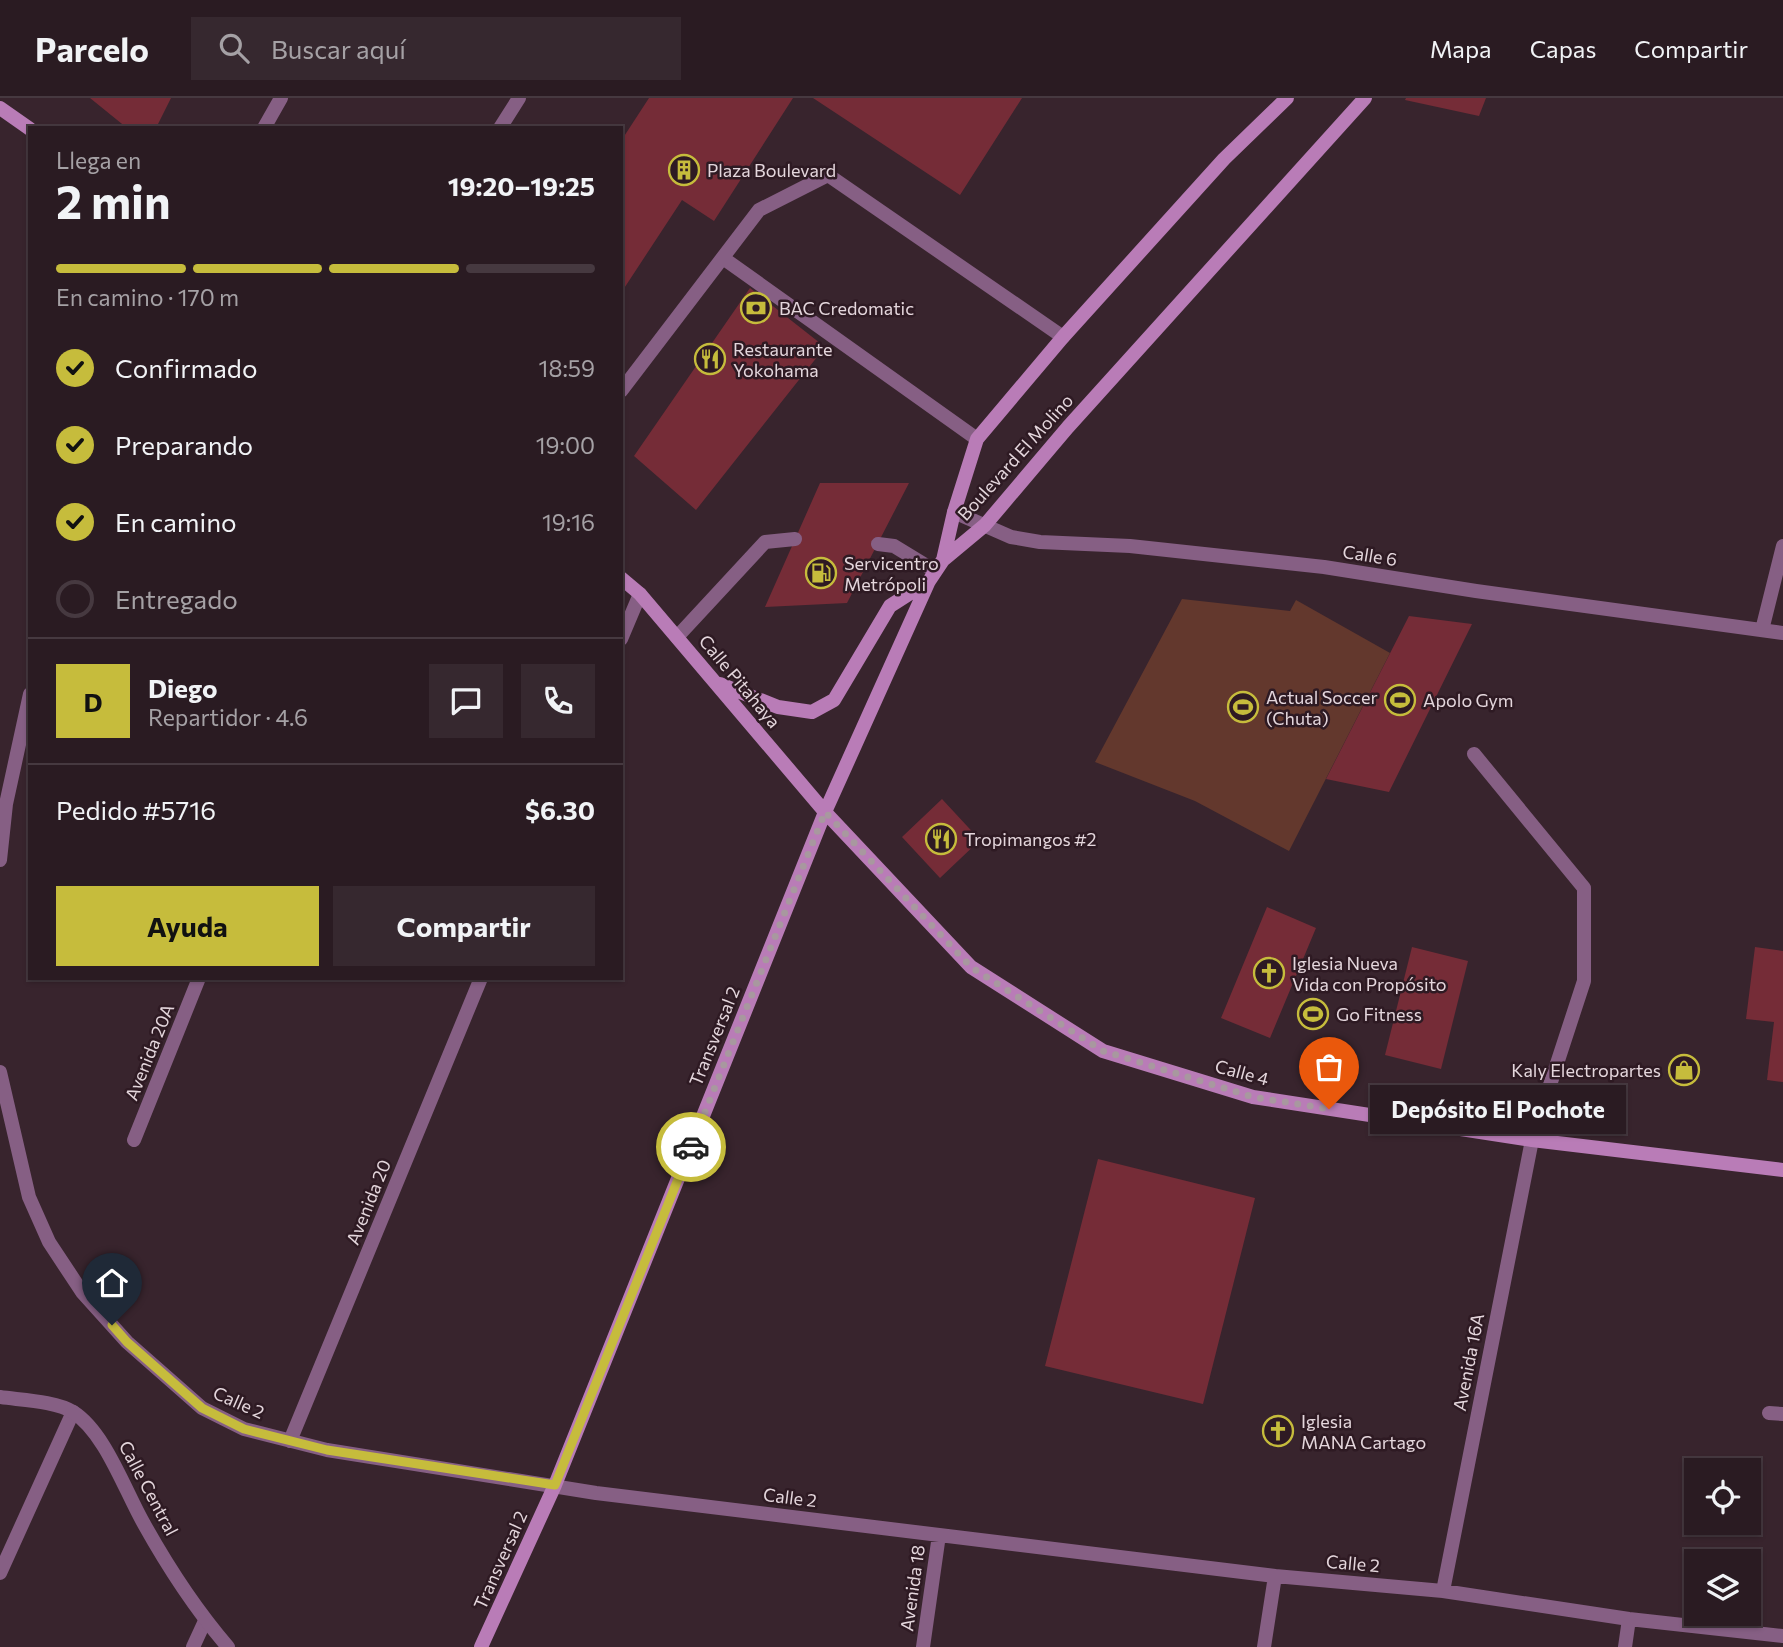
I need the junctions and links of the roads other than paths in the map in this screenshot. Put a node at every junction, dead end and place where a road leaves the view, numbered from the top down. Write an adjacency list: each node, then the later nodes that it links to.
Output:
1 (281, 98): 6 (street)
2 (519, 98): 7 (street)
3 (1287, 98): 10 (street, Boulevard El Molino)
4 (1366, 98): 14 (street, Boulevard El Molino)
5 (0, 108): 8 (street)
6 (265, 126)
7 (501, 126)
8 (28, 128)
9 (723, 258): 10 (street); 11 (street); 12 (street)
10 (1063, 337): 12 (street, Boulevard El Molino)
11 (623, 388)
12 (977, 439): 13 (street, Boulevard El Molino)
13 (954, 512): 14 (street, Calle 6); 18 (street, Boulevard El Molino)
14 (985, 525): 18 (street, Boulevard El Molino); 21 (street, Calle 6)
15 (795, 539): 24 (street)
16 (878, 544): 18 (street)
17 (1783, 546): 21 (street)
18 (936, 570): 25 (street); 28 (street, Transversal 2)
19 (623, 580): 20 (street, Calle Pitahaya)
20 (640, 594): 23 (street); 24 (street, Calle Pitahaya)
21 (1762, 630): 22 (street, Calle 6)
22 (1783, 633)
23 (623, 634)
24 (677, 637): 25 (street, Calle Pitahaya)
25 (716, 682): 28 (street, Calle Pitahaya)
26 (28, 703): 29 (street)
27 (1474, 754): 34 (street, Avenida 16A)
28 (825, 812): 34 (street, Calle 4); 39 (street, Transversal 2)
29 (0, 860)
30 (198, 980): 33 (street, Avenida 20A)
31 (480, 980): 38 (street, Avenida 20)
32 (0, 1072): 38 (street, Calle 2)
33 (134, 1140)
34 (1532, 1140): 35 (street, Calle 4); 43 (street, Avenida 16A)
35 (1783, 1170)
36 (0, 1397): 37 (street, Calle Central)
37 (73, 1412): 41 (street); 45 (street, Calle Central)
38 (290, 1441): 39 (street, Calle 2)
39 (555, 1485): 40 (street, Calle 2); 49 (street, Transversal 2)
40 (939, 1535): 42 (street, Calle 2); 50 (street, Avenida 18)
41 (0, 1573)
42 (1275, 1576): 43 (street, Calle 2); 51 (street)
43 (1443, 1591): 44 (street, Calle 2)
44 (1629, 1619): 46 (street, Calle 2); 52 (street)
45 (205, 1621): 47 (street); 48 (street, Calle Central)
46 (1783, 1636)
47 (193, 1647)
48 (228, 1647)
49 (481, 1647)
50 (923, 1647)
51 (1264, 1647)
52 (1625, 1647)

